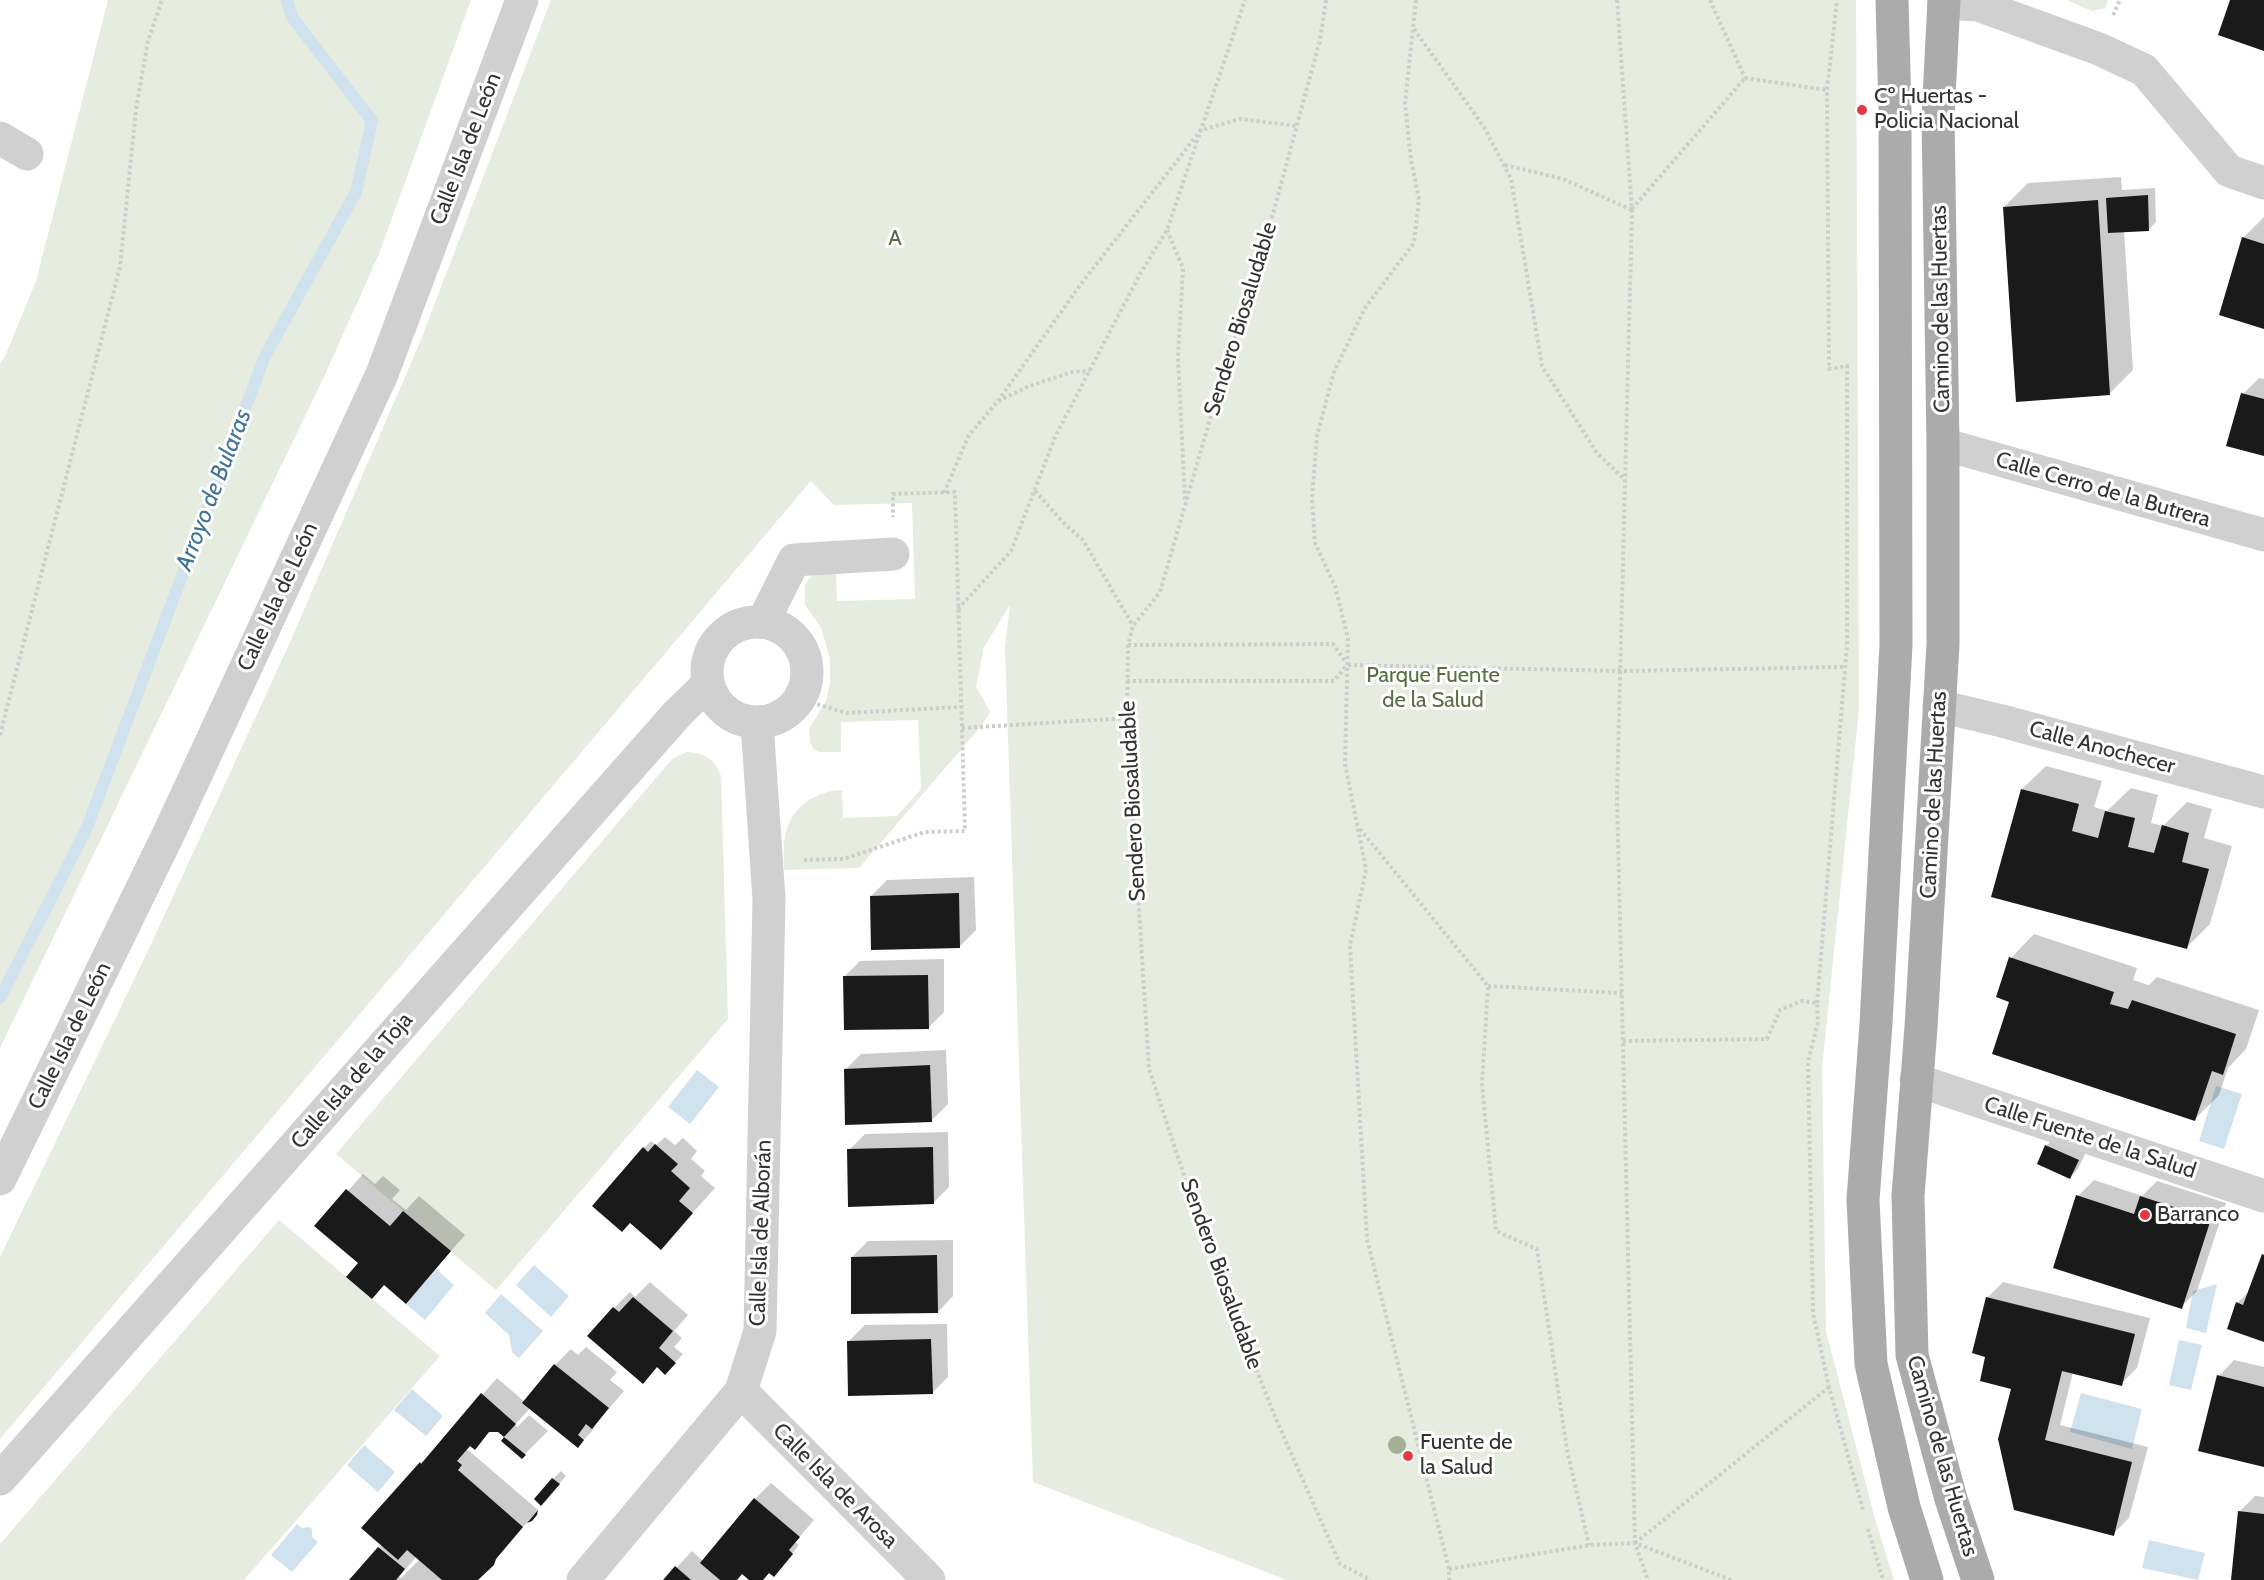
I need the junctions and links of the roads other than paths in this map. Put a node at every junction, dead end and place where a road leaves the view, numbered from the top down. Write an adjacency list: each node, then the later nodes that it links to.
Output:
1 (522, 0): 14 (street, Calle Isla de León)
2 (1892, 0): 20 (main road, Camino de las Huertas)
3 (1944, 1): 4 (street); 5 (main road, Camino de las Huertas)
4 (2264, 183)
5 (1943, 444): 6 (street, Calle Cerro de la Butrera); 10 (main road, Camino de las Huertas)
6 (2264, 535)
7 (893, 554): 8 (street)
8 (763, 622): 9 (street); 11 (street)
9 (707, 685): 11 (street); 17 (street, Calle Isla de la Toja)
10 (1939, 706): 12 (street, Calle Anochecer); 13 (main road, Camino de las Huertas)
11 (757, 723): 16 (street, Calle Isla de Alborán)
12 (2264, 792)
13 (1916, 1080): 15 (street, Calle Fuente de la Salud); 21 (main road, Camino de las Huertas)
14 (0, 1179)
15 (2264, 1196)
16 (741, 1392): 18 (street, Calle Isla de Alborán); 19 (street, Calle Isla de Arosa)
17 (0, 1479)
18 (583, 1580)
19 (929, 1580)
20 (1927, 1580)
21 (1978, 1580)

